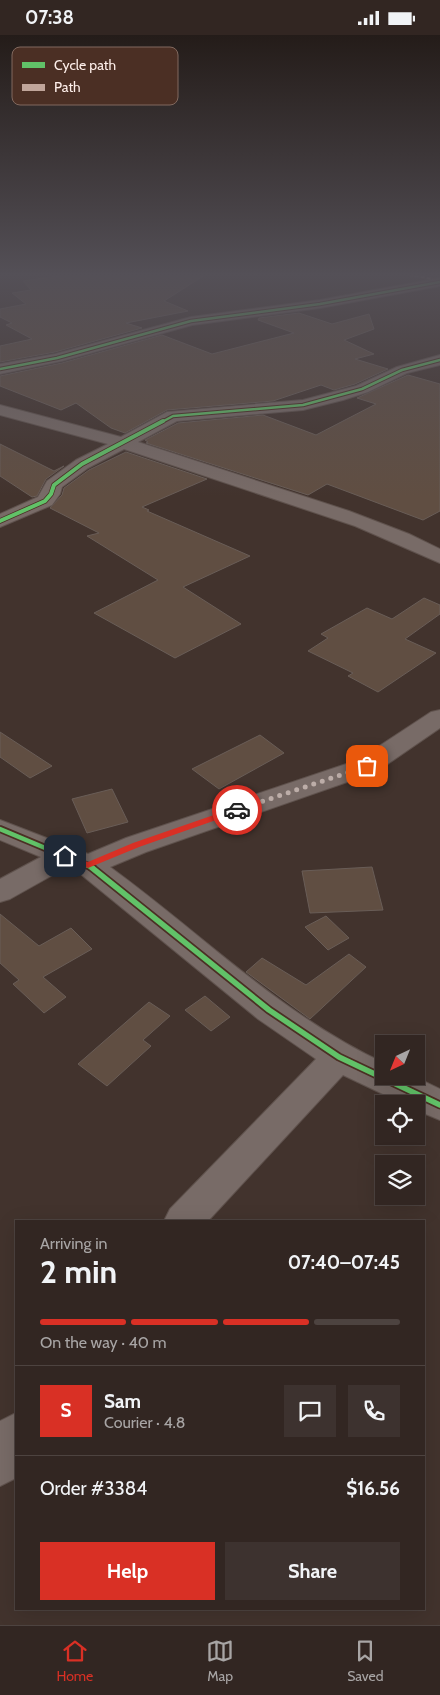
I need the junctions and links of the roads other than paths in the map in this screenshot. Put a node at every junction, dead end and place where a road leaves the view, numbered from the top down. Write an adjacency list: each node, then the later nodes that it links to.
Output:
1 (96, 347): 3 (street)
2 (440, 360): 5 (street)
3 (0, 369)
4 (0, 410): 5 (street)
5 (123, 442): 6 (street); 7 (street)
6 (0, 521)
7 (440, 557)
8 (440, 717): 10 (street)
9 (0, 829): 10 (street)
10 (76, 861): 11 (street); 12 (street)
11 (0, 892)
12 (339, 1057): 13 (street); 14 (street)
13 (440, 1105)
14 (184, 1220)
15 (15, 1437): 16 (street)
16 (0, 1464)

